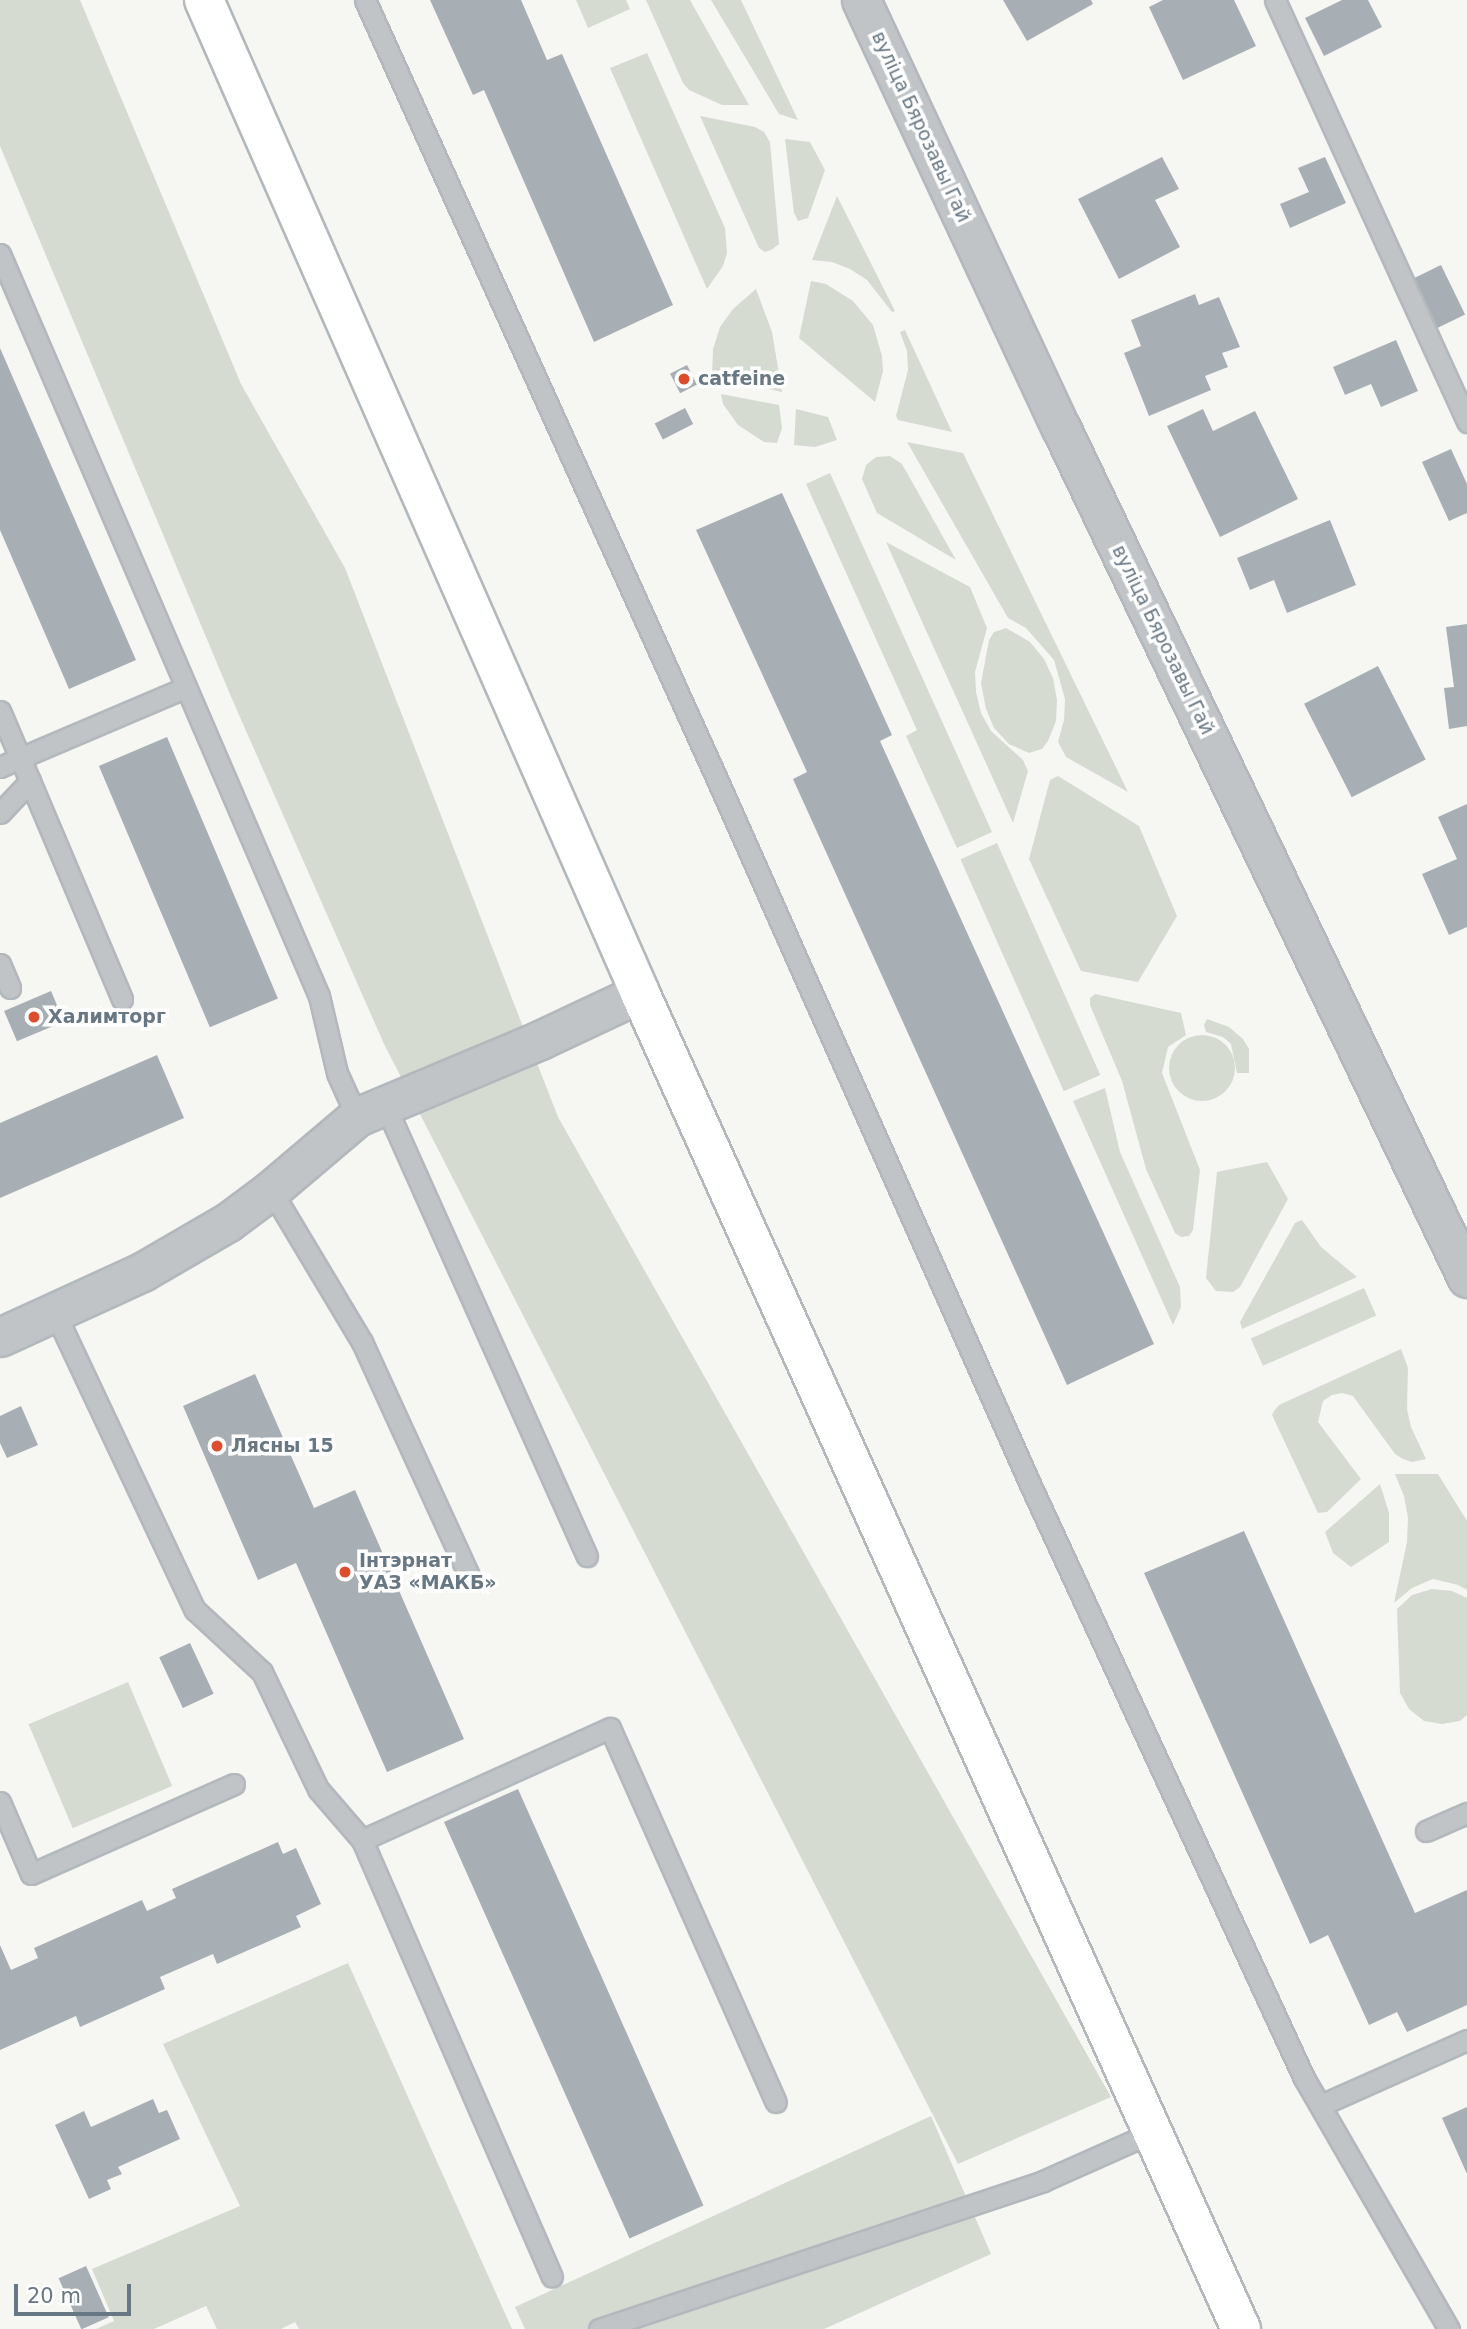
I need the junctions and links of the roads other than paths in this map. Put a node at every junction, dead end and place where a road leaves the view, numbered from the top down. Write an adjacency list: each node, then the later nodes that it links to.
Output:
1 (204, 0): 15 (main road)
2 (365, 0): 31 (lane)
3 (861, 0): 19 (street, вуліца Бярозавы Гай)
4 (1275, 0): 6 (lane)
5 (0, 254): 7 (lane)
6 (1467, 422)
7 (184, 688): 9 (lane); 17 (lane)
8 (0, 711): 9 (lane)
9 (20, 758): 10 (lane); 11 (lane)
10 (0, 767)
11 (30, 781): 12 (lane); 16 (lane)
12 (0, 813)
13 (0, 964): 14 (lane)
14 (10, 988)
15 (640, 993): 17 (street); 32 (main road)
16 (122, 999)
17 (371, 1112): 18 (street); 22 (lane)
18 (271, 1190): 20 (street); 23 (lane)
19 (1467, 1278)
20 (55, 1313): 21 (street); 28 (lane)
21 (0, 1337)
22 (587, 1556)
23 (469, 1576)
24 (234, 1784): 25 (lane)
25 (0, 1802)
26 (1467, 1813): 27 (lane)
27 (1426, 1831)
28 (362, 1840): 30 (lane); 33 (lane)
29 (1467, 2040): 31 (lane)
30 (776, 2102)
31 (1321, 2105): 36 (lane)
32 (1153, 2132): 34 (lane); 35 (main road)
33 (552, 2276)
34 (599, 2329)
35 (1241, 2329)
36 (1449, 2329)

